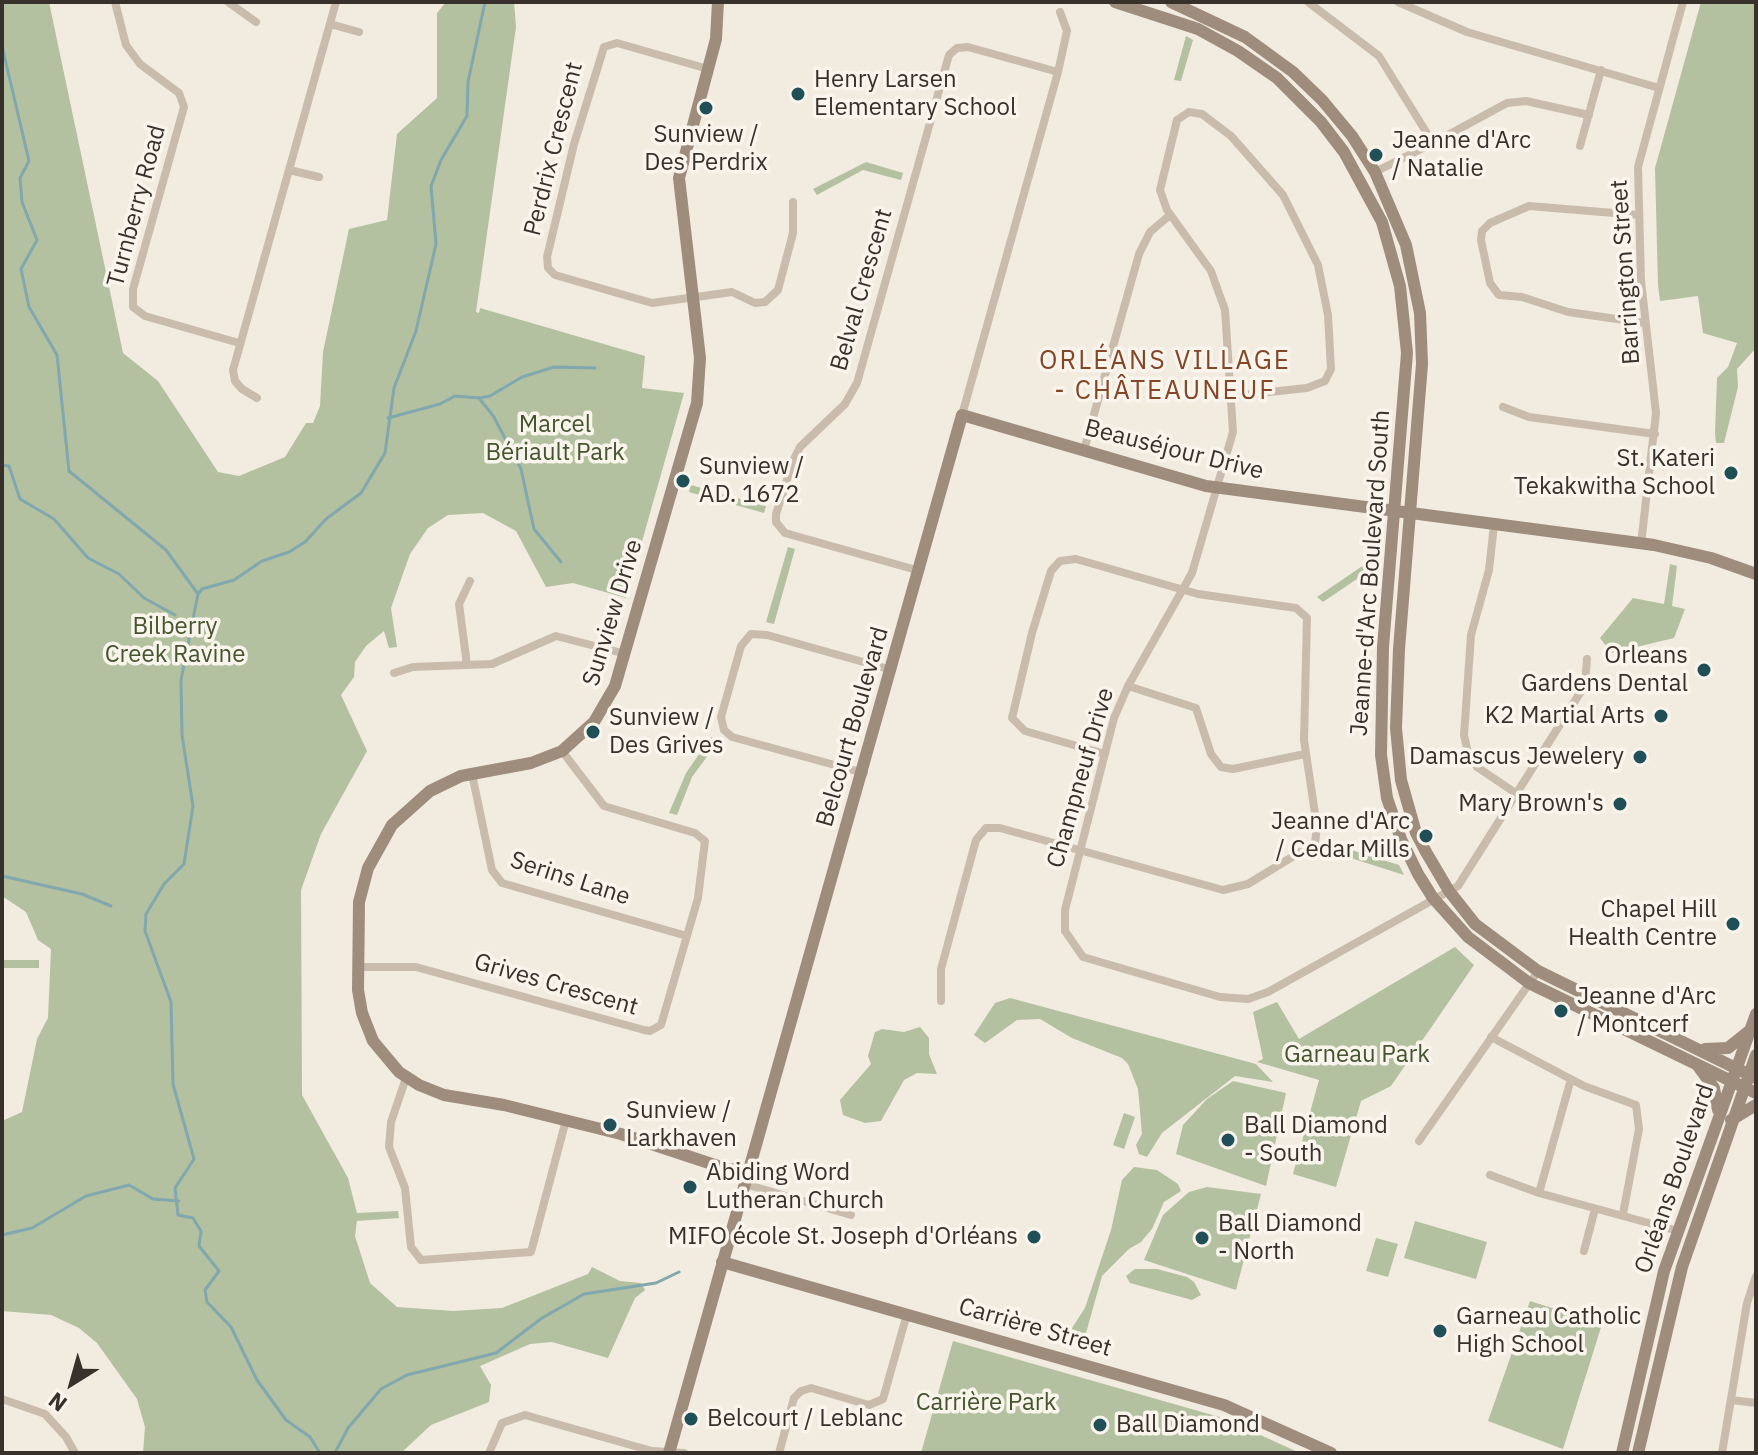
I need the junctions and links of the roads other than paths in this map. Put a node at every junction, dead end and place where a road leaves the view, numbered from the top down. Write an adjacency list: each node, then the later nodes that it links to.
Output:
1 (115, 2): 31 (street, Turnberry Road)
2 (228, 2): 13 (street)
3 (336, 2): 14 (street)
4 (718, 2): 16 (street, Sunview Drive)
5 (1115, 2): 39 (street, Jeanne-d'Arc Boulevard South)
6 (1171, 2): 24 (street, Jeanne-d'Arc Boulevard South)
7 (1308, 2): 11 (street)
8 (1330, 2): 11 (street)
9 (1398, 2): 17 (street)
10 (1683, 2): 19 (street, Barrington Street)
11 (1322, 11): 21 (street)
12 (1060, 12): 18 (street, Belcourt Boulevard)
13 (256, 22)
14 (330, 24): 15 (street); 23 (street)
15 (359, 32)
16 (708, 69): 29 (street, Sunview Drive); 29 (street, Perdrix Crescent)
17 (1601, 70): 19 (street); 20 (street)
18 (1058, 72): 35 (street, Belcourt Boulevard); 43 (street, Belval Crescent)
19 (1659, 88): 28 (street, Barrington Street)
20 (1589, 115): 21 (street); 22 (street)
21 (1433, 143): 24 (street)
22 (1580, 146)
23 (289, 170): 25 (street); 31 (street)
24 (1375, 172): 40 (street, Jeanne-d'Arc Boulevard South)
25 (319, 177)
26 (793, 202): 29 (street)
27 (1170, 215): 32 (street, Champneuf Drive); 32 (street, Champneuf Drive); 37 (street)
28 (1638, 215): 30 (street, Barrington Street); 30 (street)
29 (692, 299): 47 (street, Sunview Drive)
30 (1645, 323): 36 (street, Barrington Street)
31 (239, 343): 33 (street)
32 (1232, 396): 38 (street, Champneuf Drive)
33 (257, 398)
34 (1503, 407): 36 (street)
35 (962, 415): 37 (street, Beauséjour Drive); 43 (street, Belcourt Boulevard)
36 (1655, 434): 42 (street, Barrington Street)
37 (1084, 450): 38 (street, Beauséjour Drive)
38 (1218, 488): 39 (street, Beauséjour Drive); 46 (street, Champneuf Drive)
39 (1395, 513): 40 (street, Beauséjour Drive); 61 (street, Jeanne-d'Arc Boulevard South)
40 (1411, 514): 41 (street, Beauséjour Drive); 60 (street, Jeanne-d'Arc Boulevard South)
41 (1494, 525): 42 (street, Beauséjour Drive); 58 (street)
42 (1641, 544): 44 (street, Beauséjour Drive)
43 (920, 571): 50 (street, Belcourt Boulevard)
44 (1756, 574)
45 (470, 581): 49 (street)
46 (1184, 590): 52 (street, Champneuf Drive); 54 (street); 55 (street)
47 (626, 654): 49 (street); 53 (street, Sunview Drive)
48 (1587, 659): 58 (street)
49 (467, 665): 51 (street)
50 (893, 670): 56 (street, Belcourt Boulevard); 56 (street)
51 (394, 673)
52 (1128, 686): 54 (street, Champneuf Drive); 55 (street)
53 (562, 751): 57 (street, Sunview Drive); 62 (street, Grives Crescent)
54 (1105, 754): 59 (street, Champneuf Drive)
55 (1305, 754): 59 (street)
56 (864, 773): 82 (street, Belcourt Boulevard)
57 (472, 774): 62 (street, Serins Lane); 63 (street, Sunview Drive)
58 (1517, 794): 60 (street)
59 (1080, 850): 61 (street, Champneuf Drive); 66 (street)
60 (1449, 891): 61 (street); 64 (street, Jeanne-d'Arc Boulevard South)
61 (1433, 898): 65 (street, Jeanne-d'Arc Boulevard South)
62 (687, 936): 63 (street, Grives Crescent)
63 (358, 967): 73 (street, Sunview Drive)
64 (1538, 971): 65 (street); 70 (street, Jeanne-d'Arc Boulevard South)
65 (1529, 983): 69 (street); 72 (street, Jeanne-d'Arc Boulevard South)
66 (941, 1001)
67 (1756, 1014): 68 (street, Orléans Boulevard)
68 (1751, 1030): 70 (street); 74 (street, Orléans Boulevard)
69 (1491, 1037): 75 (street); 81 (street)
70 (1696, 1048): 74 (street, Jeanne-d'Arc Boulevard South)
71 (1756, 1055): 74 (street, Orléans Boulevard)
72 (1693, 1062): 74 (street, Jeanne-d'Arc Boulevard South); 78 (street)
73 (406, 1078): 79 (street, Sunview Drive); 79 (street)
74 (1743, 1078): 76 (street, Jeanne-d'Arc Boulevard South); 78 (street, Orléans Boulevard); 80 (street, Orléans Boulevard)
75 (1571, 1079): 84 (street); 86 (street)
76 (1756, 1093)
77 (1756, 1105): 80 (street)
78 (1718, 1113): 88 (street, Orléans Boulevard)
79 (566, 1120): 82 (street, Sunview Drive)
80 (1731, 1120): 103 (street, Orléans Boulevard)
81 (1419, 1141)
82 (744, 1175): 87 (street); 90 (street, Belcourt Boulevard)
83 (1490, 1175): 84 (street)
84 (1539, 1193): 85 (street)
85 (1595, 1209): 86 (street); 89 (street)
86 (1623, 1214): 88 (street)
87 (851, 1215)
88 (1678, 1231): 102 (street, Orléans Boulevard)
89 (1584, 1251)
90 (722, 1262): 92 (street, Carrière Street); 96 (street, Belcourt Boulevard)
91 (1756, 1276): 94 (street)
92 (907, 1314): 100 (street); 101 (street, Carrière Street)
93 (2, 1399): 97 (street)
94 (1731, 1400): 95 (street); 104 (street)
95 (1756, 1403)
96 (669, 1452): 98 (street); 99 (street)
97 (75, 1453)
98 (489, 1453)
99 (684, 1453)
100 (779, 1453)
101 (1331, 1453)
102 (1622, 1453)
103 (1638, 1453)
104 (1722, 1453)

